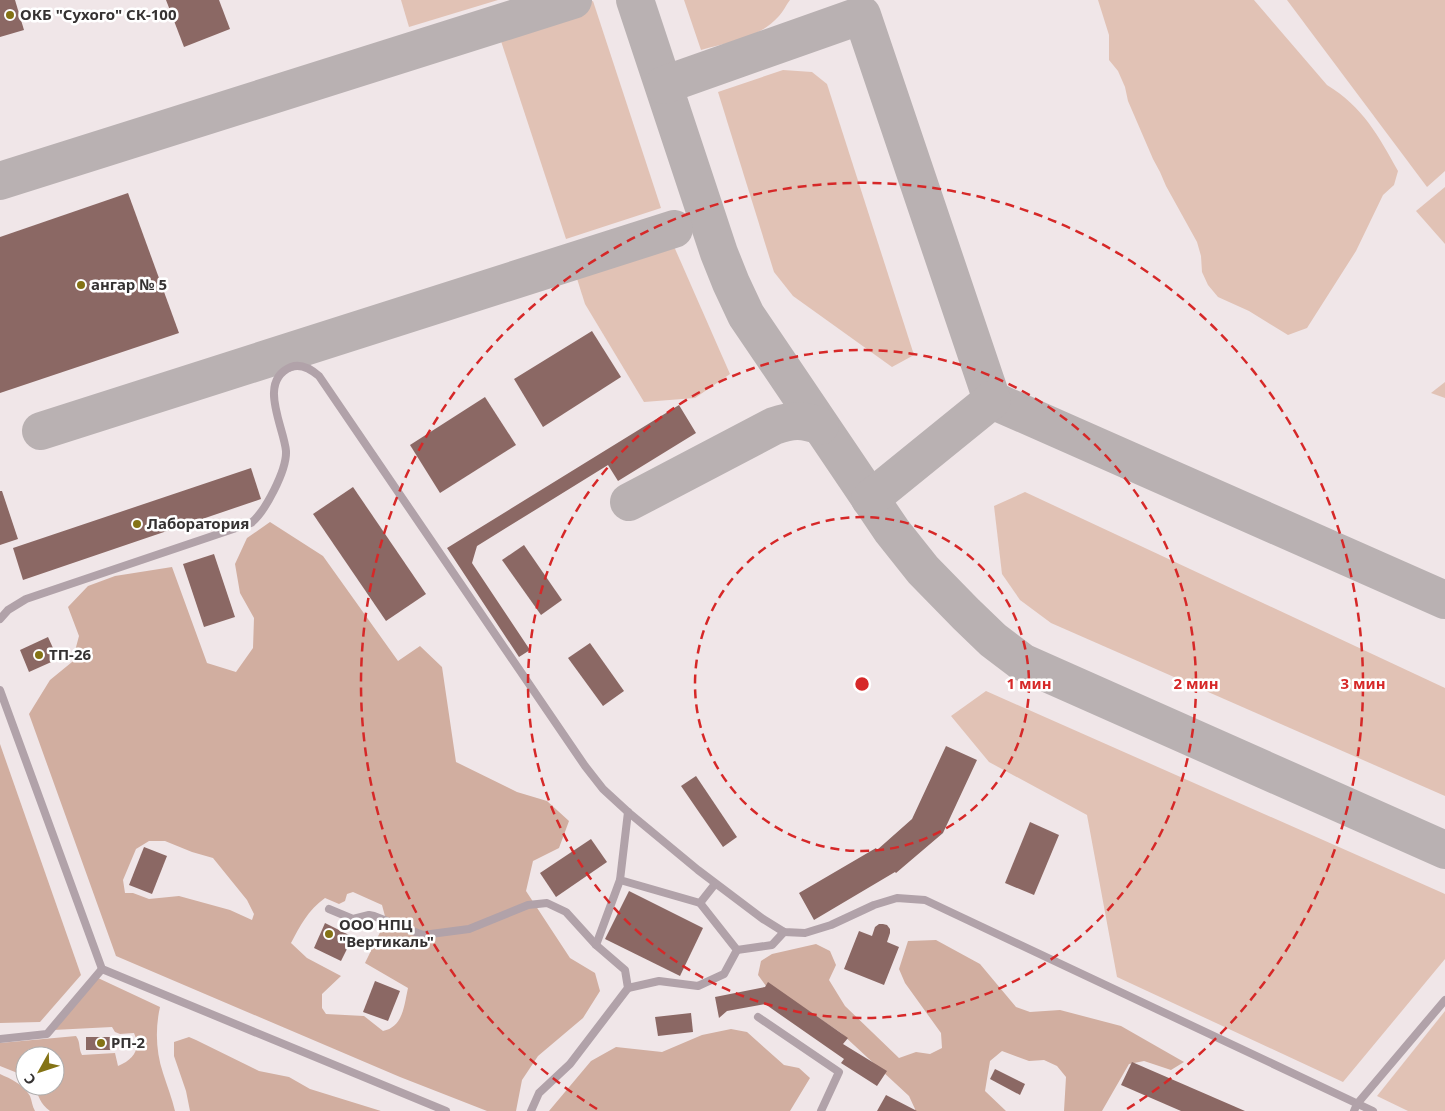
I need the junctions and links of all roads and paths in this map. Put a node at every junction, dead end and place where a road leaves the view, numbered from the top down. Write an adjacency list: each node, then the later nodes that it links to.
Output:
1 (0, 619): 3 (lane)
2 (0, 690): 11 (lane)
3 (628, 812): 4 (lane); 5 (lane)
4 (620, 880): 6 (lane); 9 (lane)
5 (715, 884): 6 (lane); 8 (lane)
6 (700, 902): 10 (lane)
7 (330, 909): 9 (lane)
8 (784, 932): 10 (lane); 16 (lane)
9 (596, 945): 12 (lane)
10 (737, 950): 12 (lane)
11 (102, 969): 15 (lane); 17 (lane)
12 (628, 988): 18 (lane)
13 (1445, 1000): 16 (lane)
14 (758, 1017): 19 (lane)
15 (0, 1039)
16 (1356, 1107): 20 (lane)
17 (446, 1111)
18 (531, 1111)
19 (821, 1111)
20 (1373, 1111)

